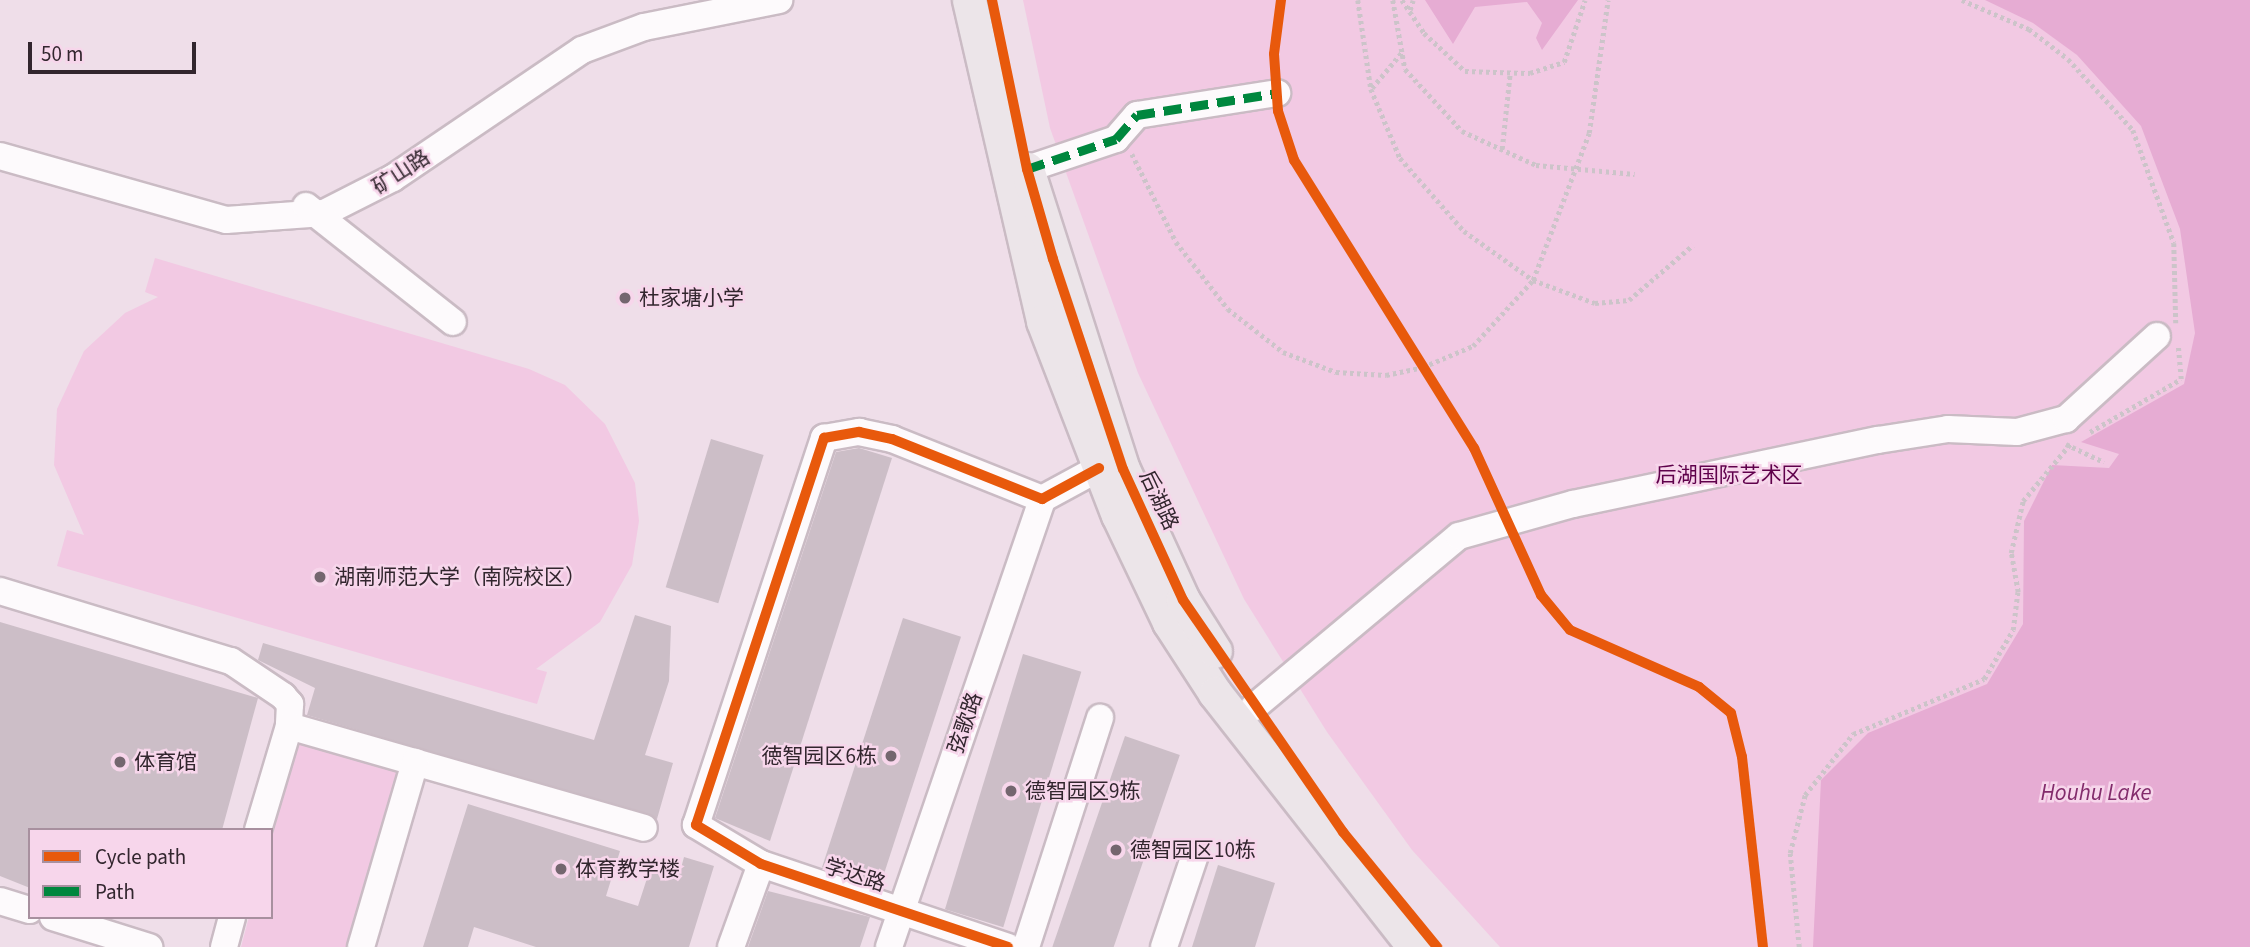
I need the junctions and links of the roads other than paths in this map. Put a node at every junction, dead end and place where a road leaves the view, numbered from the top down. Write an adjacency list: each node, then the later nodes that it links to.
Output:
1 (710, 0): 9 (street, 矿山路)
2 (779, 0): 9 (street, 矿山路)
3 (969, 0): 12 (main road, 后湖路)
4 (992, 0): 8 (main road, 后湖路)
5 (1277, 93): 8 (street)
6 (0, 144): 9 (street, 矿山路)
7 (0, 156): 9 (street, 矿山路)
8 (1027, 169): 15 (main road, 后湖路)
9 (310, 210): 10 (street)
10 (453, 322)
11 (2157, 335): 15 (street)
12 (1099, 468): 13 (street); 36 (main road, 后湖路)
13 (1042, 499): 22 (street, 学达路); 25 (street, 弦歌路)
14 (0, 591): 17 (street)
15 (1254, 708): 37 (main road, 后湖路)
16 (1100, 718): 34 (street)
17 (289, 726): 18 (street); 19 (street)
18 (415, 762): 20 (street); 30 (street)
19 (259, 828)
20 (644, 828)
21 (1195, 855): 35 (street)
22 (761, 864): 25 (street, 学达路); 31 (street)
23 (0, 901): 24 (street)
24 (28, 909)
25 (901, 911): 32 (street, 弦歌路); 33 (street, 学达路)
26 (58, 919): 28 (street)
27 (231, 919): 29 (street)
28 (149, 947)
29 (224, 947)
30 (361, 947)
31 (732, 947)
32 (890, 947)
33 (1008, 947)
34 (1026, 947)
35 (1164, 947)
36 (1414, 947)
37 (1437, 947)

